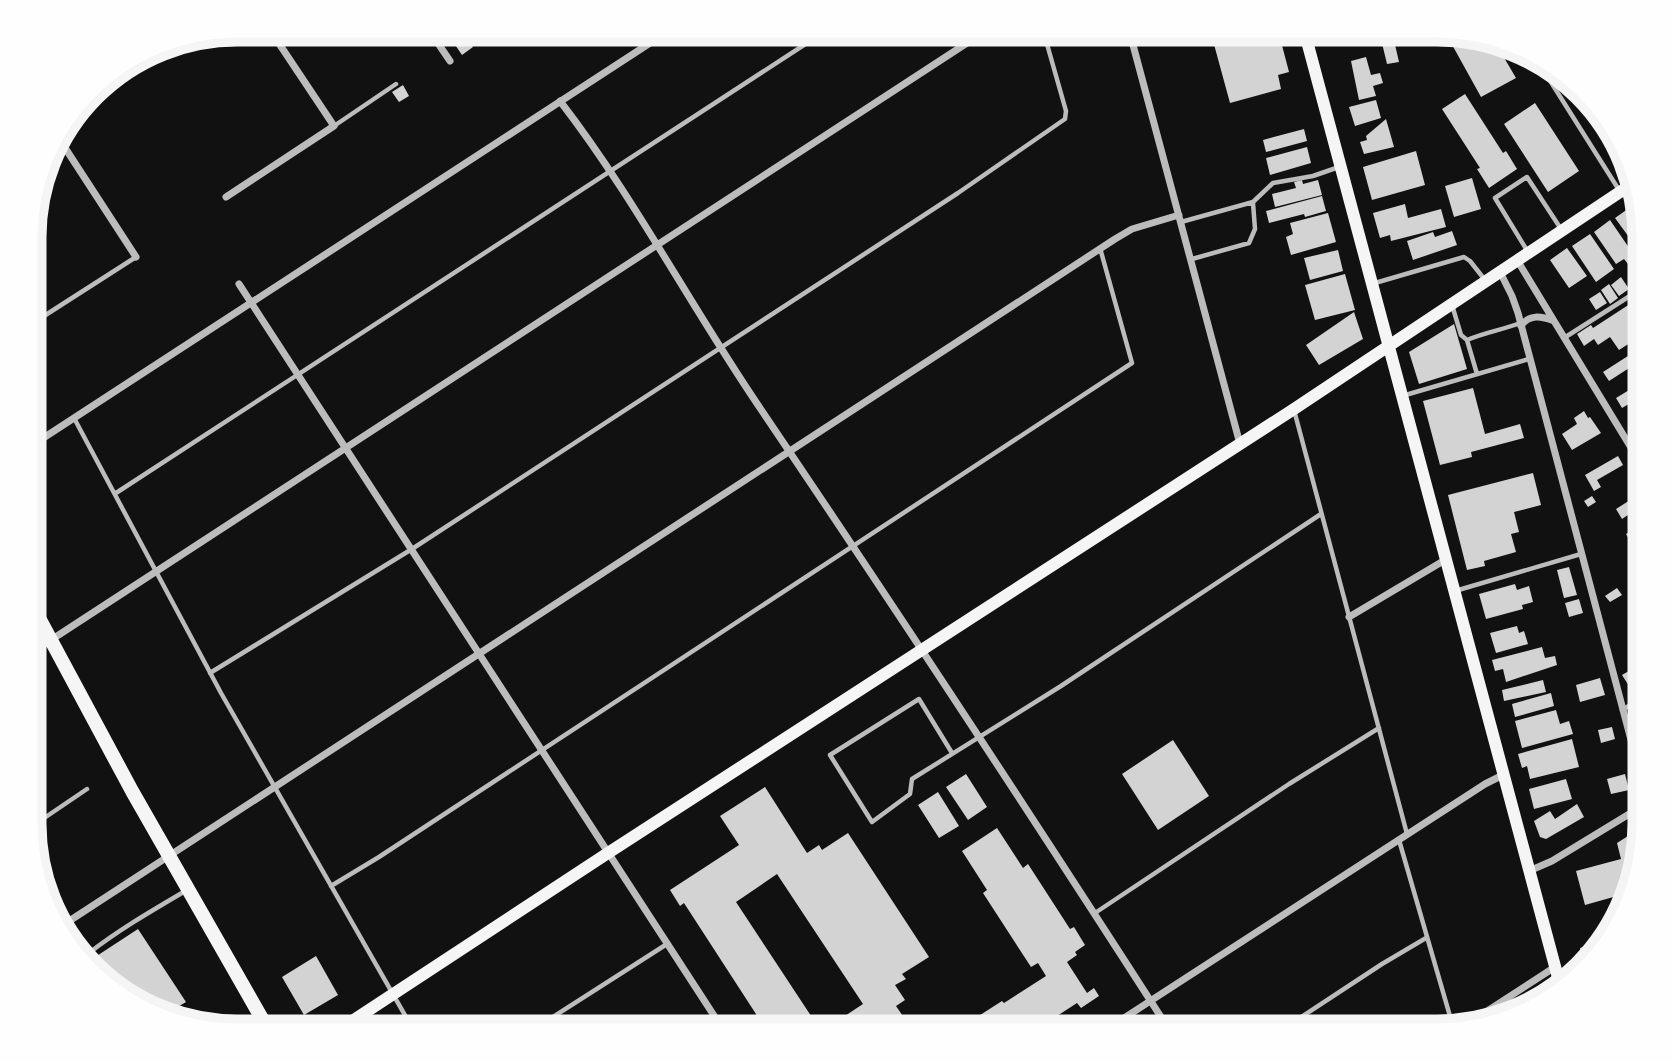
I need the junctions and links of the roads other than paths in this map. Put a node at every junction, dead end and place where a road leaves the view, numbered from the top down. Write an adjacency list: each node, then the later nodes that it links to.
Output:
1 (278, 42): 13 (street)
2 (437, 42): 9 (street)
3 (651, 42): 12 (street)
4 (809, 42): 16 (lane)
5 (969, 42): 23 (street)
6 (1046, 42): 41 (lane)
7 (1132, 42): 21 (street)
8 (1307, 42): 15 (main road)
9 (450, 61)
10 (1548, 77): 18 (lane)
11 (396, 84): 13 (lane)
12 (560, 101): 16 (street); 33 (street)
13 (334, 126): 19 (street)
14 (65, 147): 26 (street)
15 (1340, 167): 20 (lane); 31 (main road)
16 (610, 173): 23 (street); 44 (lane)
17 (1625, 188): 18 (main road)
18 (1620, 191): 22 (main road)
19 (226, 197)
20 (1254, 202): 21 (lane); 27 (lane)
21 (1180, 219): 24 (street); 27 (street)
22 (1562, 230): 25 (main road); 25 (lane)
23 (657, 245): 41 (street); 50 (street)
24 (1100, 248): 52 (street); 55 (lane)
25 (1523, 256): 28 (main road); 36 (street)
26 (136, 257): 35 (lane)
27 (1192, 259): 49 (street)
28 (1500, 272): 29 (main road); 37 (street)
29 (1485, 281): 31 (lane); 34 (main road)
30 (239, 284): 33 (street)
31 (1372, 284): 40 (main road)
32 (1632, 296): 38 (lane)
33 (252, 303): 44 (street); 47 (street)
34 (1452, 304): 39 (lane); 40 (main road)
35 (44, 316)
36 (1554, 321): 37 (street); 38 (street)
37 (1520, 325): 39 (lane); 42 (street)
38 (1564, 338): 51 (street)
39 (1467, 340): 43 (lane)
40 (1388, 345): 45 (main road); 46 (main road)
41 (720, 347): 52 (street); 56 (lane)
42 (1529, 359): 43 (lane); 57 (street)
43 (1477, 374): 45 (lane)
44 (299, 375): 50 (street); 53 (lane)
45 (1401, 396): 58 (main road)
46 (1294, 409): 49 (main road); 54 (lane)
47 (74, 418): 48 (street); 53 (lane)
48 (42, 439)
49 (1240, 444): 65 (main road)
50 (346, 448): 56 (street); 59 (street)
51 (1632, 449)
52 (791, 451): 55 (street); 66 (street)
53 (116, 493): 59 (lane)
54 (1321, 514): 61 (lane); 71 (lane)
55 (853, 547): 65 (street); 73 (lane)
56 (412, 549): 66 (street); 67 (lane)
57 (1581, 554): 60 (lane); 69 (street)
58 (1444, 559): 60 (main road); 61 (street)
59 (155, 571): 63 (street); 67 (lane)
60 (1454, 592): 75 (main road)
61 (1349, 617): 70 (lane)
62 (42, 622): 63 (main road)
63 (51, 640): 64 (street); 83 (main road)
64 (42, 646)
65 (923, 649): 71 (street); 82 (main road)
66 (479, 653): 73 (street); 76 (street)
67 (210, 673): 76 (lane)
68 (1632, 704): 69 (lane)
69 (1621, 710): 72 (street)
70 (1379, 728): 80 (lane); 87 (lane)
71 (979, 738): 74 (lane); 87 (street)
72 (1632, 748)
73 (541, 750): 82 (street); 85 (lane)
74 (952, 753): 74 (lane)
75 (1503, 775): 80 (street); 84 (main road)
76 (274, 787): 83 (street); 85 (lane)
77 (87, 789): 79 (lane)
78 (1632, 812): 84 (street)
79 (42, 820)
80 (1408, 835): 81 (street)
81 (1399, 840): 89 (lane); 95 (street)
82 (608, 853): 90 (street); 94 (main road)
83 (169, 856): 86 (main road); 88 (street)
84 (1530, 871): 92 (main road)
85 (331, 886): 94 (lane)
86 (188, 889): 91 (lane); 97 (main road)
87 (1094, 914): 95 (street)
88 (69, 921)
89 (1426, 938): 104 (lane); 105 (lane)
90 (667, 944): 100 (lane); 101 (street)
91 (90, 952)
92 (1555, 967): 93 (main road); 96 (street)
93 (1558, 977)
94 (393, 995): 98 (main road); 99 (lane)
95 (1151, 1001): 102 (street); 103 (street)
96 (1485, 1013)
97 (262, 1019)
98 (356, 1019)
99 (407, 1019)
100 (550, 1019)
101 (716, 1019)
102 (1123, 1019)
103 (1162, 1019)
104 (1298, 1019)
105 (1451, 1019)

